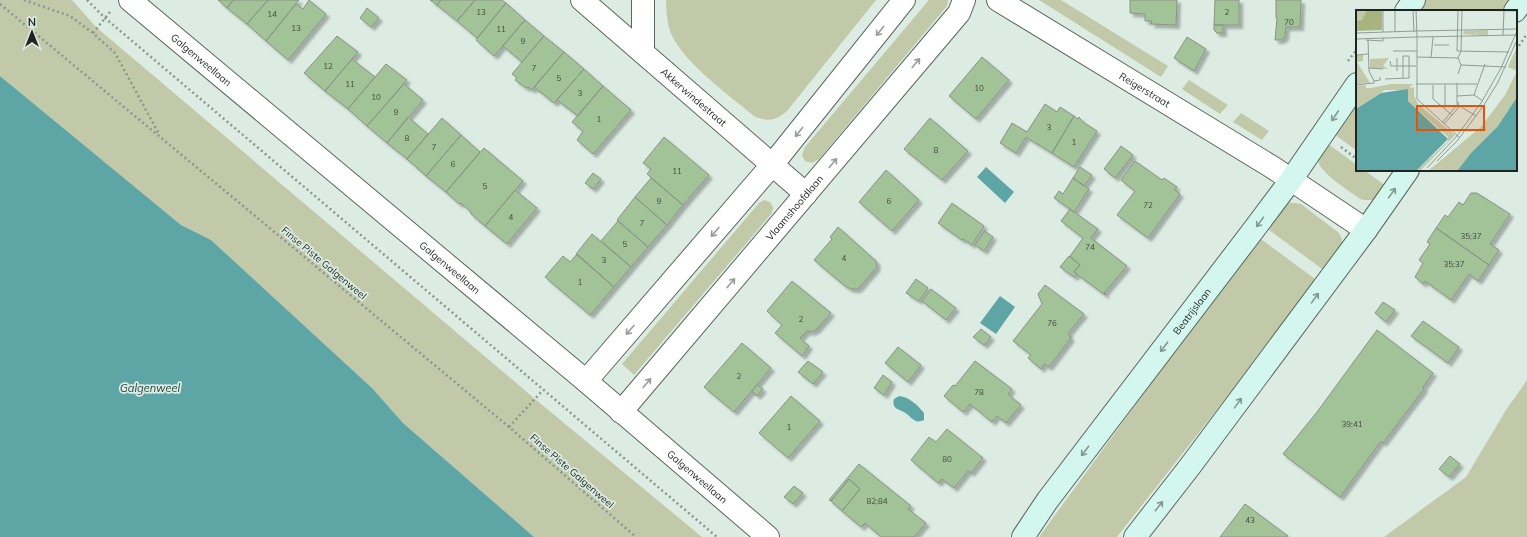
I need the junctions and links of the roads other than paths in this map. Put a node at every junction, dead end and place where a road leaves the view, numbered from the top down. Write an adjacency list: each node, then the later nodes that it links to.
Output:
1 (582, 0): 11 (street, Akkerwindestraat)
2 (643, 0): 11 (street)
3 (904, 0): 13 (street, one-way to 13)
4 (964, 0): 16 (street, Vlaamshoofdlaan, one-way to 4)
5 (998, 0): 15 (street, Reigerstraat)
6 (1414, 0): 9 (street)
7 (1523, 0): 10 (street)
8 (122, 4): 18 (street, Galgenweellaan)
9 (1407, 10)
10 (1517, 10)
11 (643, 52): 13 (street, Akkerwindestraat)
12 (1356, 85): 15 (street, Beatrijslaan, one-way to 15)
13 (772, 165): 16 (street, Akkerwindestraat); 18 (street, one-way to 18)
14 (1407, 171): 17 (street, one-way to 14)
15 (1291, 180): 17 (street, Reigerstraat); 21 (street, Beatrijslaan, one-way to 21)
16 (806, 194): 19 (street, Vlaamshoofdlaan, one-way to 16)
17 (1366, 230): 22 (street, one-way to 17)
18 (586, 381): 19 (street, Galgenweellaan)
19 (621, 412): 20 (street, Galgenweellaan)
20 (768, 537)
21 (1023, 537)
22 (1135, 537)

